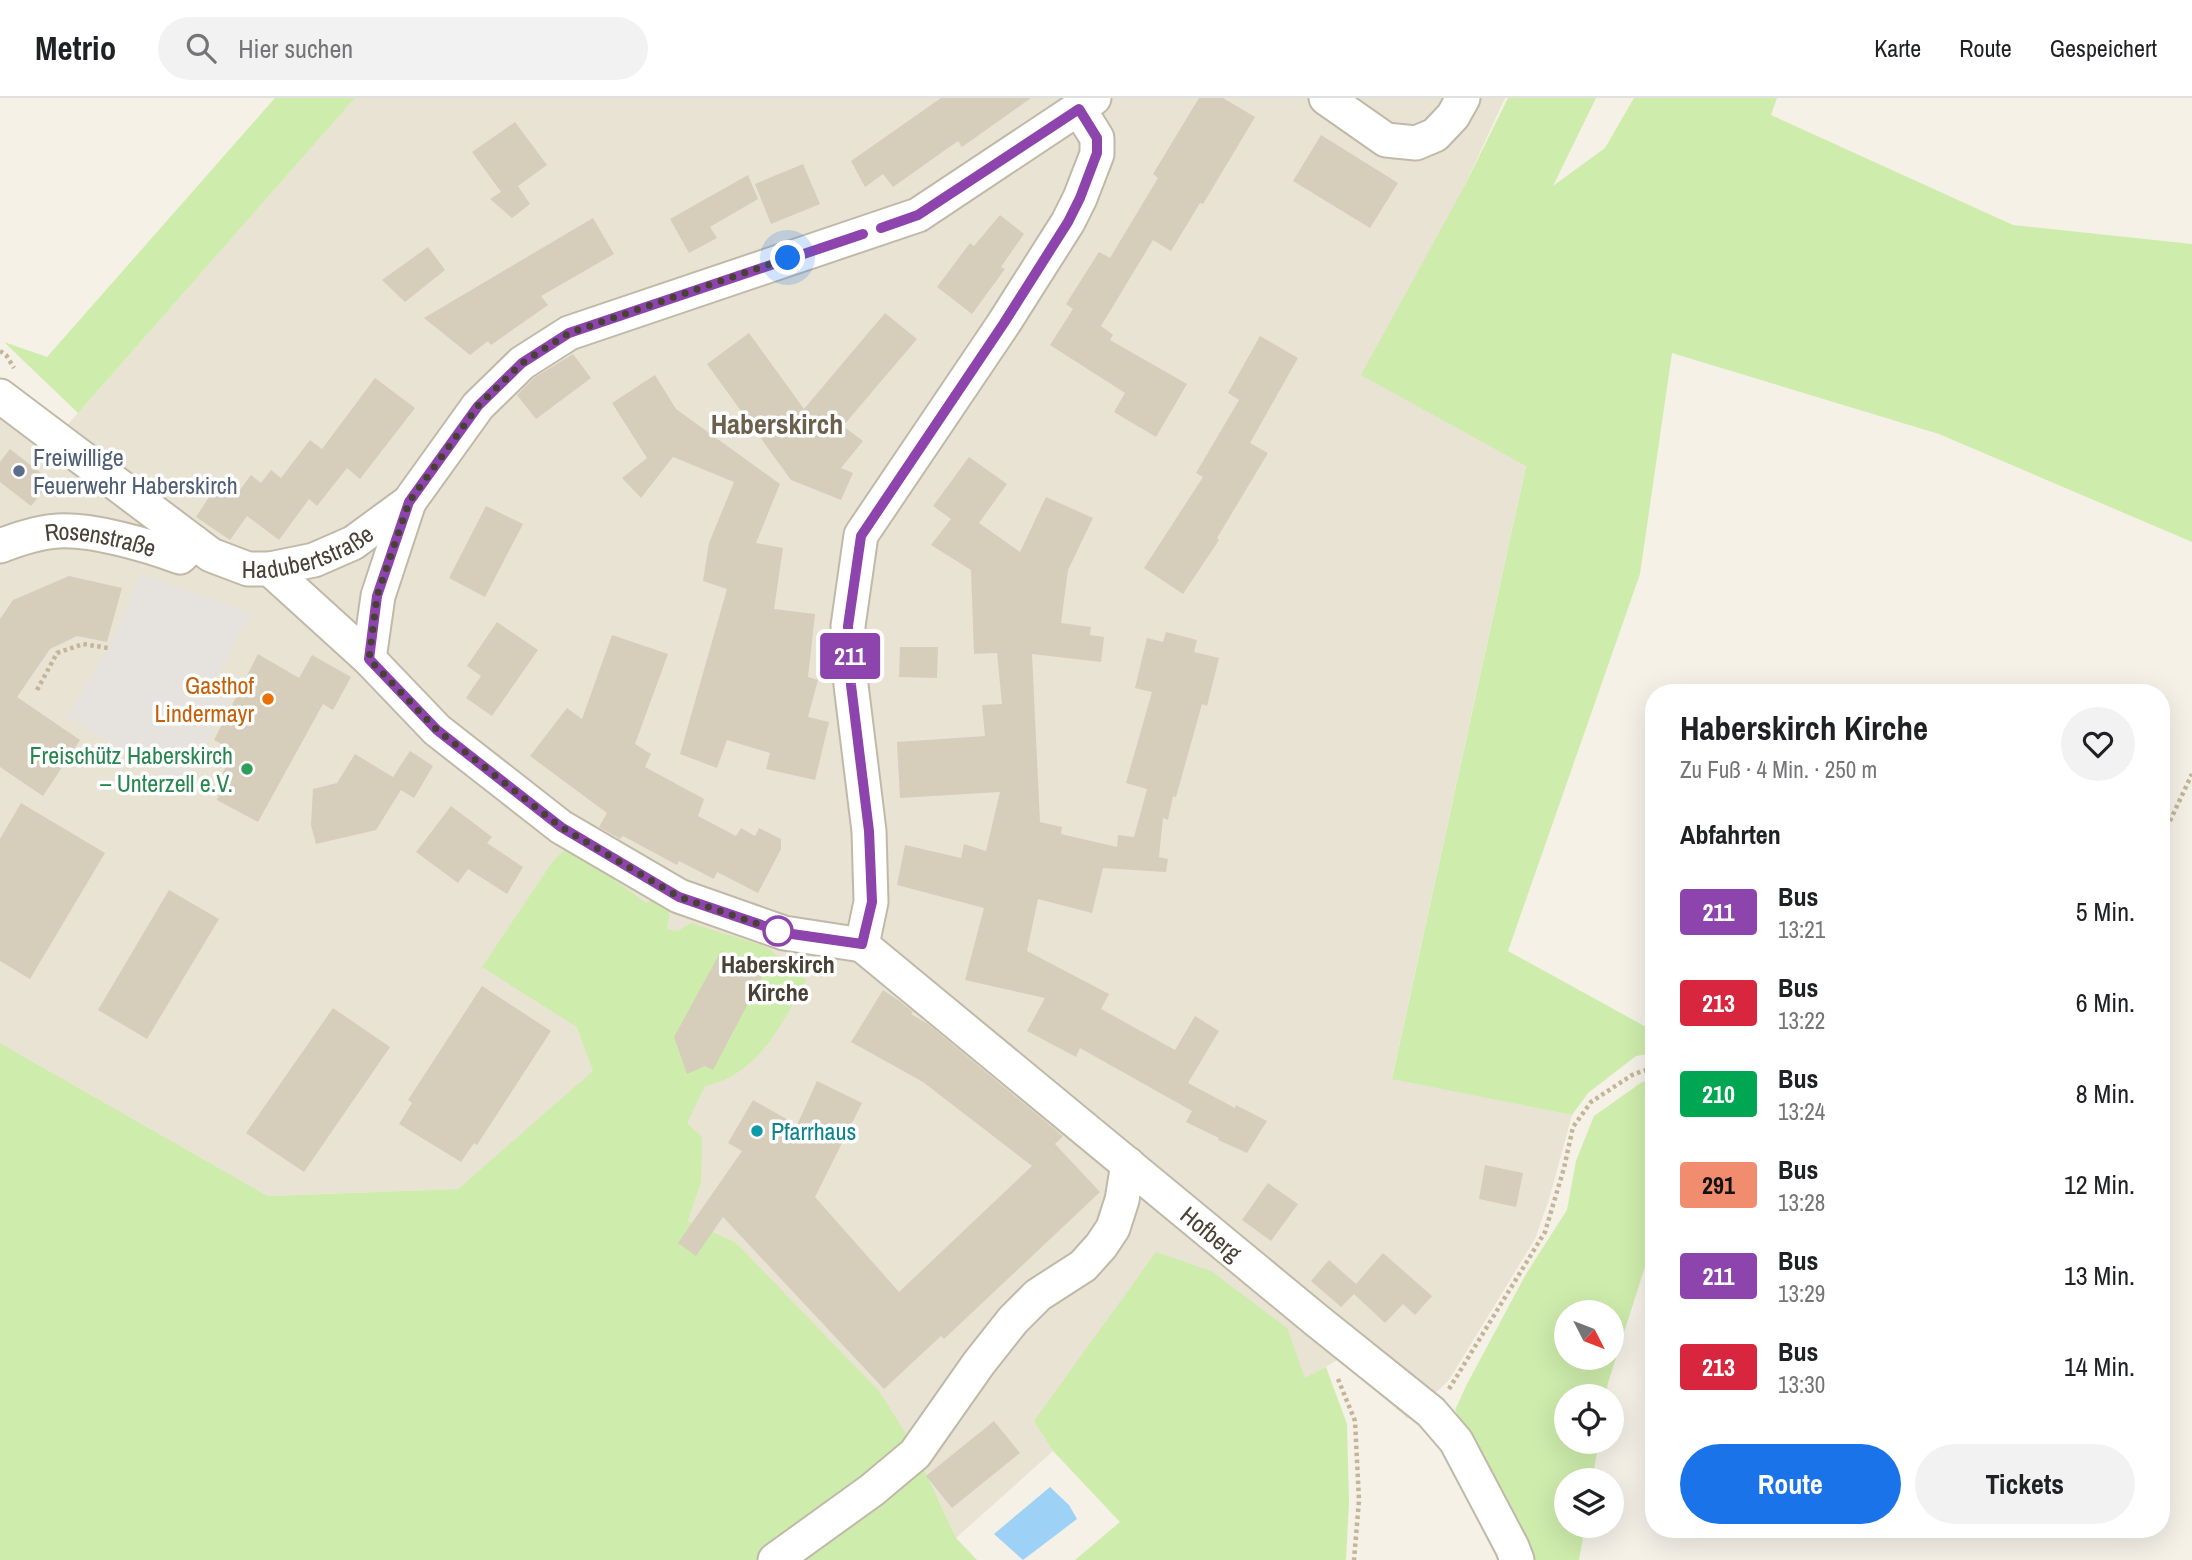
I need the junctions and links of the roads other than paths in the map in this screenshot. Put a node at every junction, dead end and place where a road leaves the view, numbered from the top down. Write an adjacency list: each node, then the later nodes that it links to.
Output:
1 (1326, 98): 2 (street)
2 (1463, 98)
3 (1086, 104): 5 (street, Hadubertstraße); 10 (street)
4 (0, 396): 6 (street, Hadubertstraße)
5 (409, 502): 8 (street, Hadubertstraße); 9 (street)
6 (195, 543): 7 (street, Rosenstraße); 8 (street, Hadubertstraße)
7 (0, 546)
8 (270, 569): 9 (street)
9 (369, 659): 10 (street)
10 (862, 944): 11 (street, Hofberg)
11 (1128, 1164): 12 (street); 13 (street, Hofberg)
12 (775, 1560)
13 (1517, 1560)

